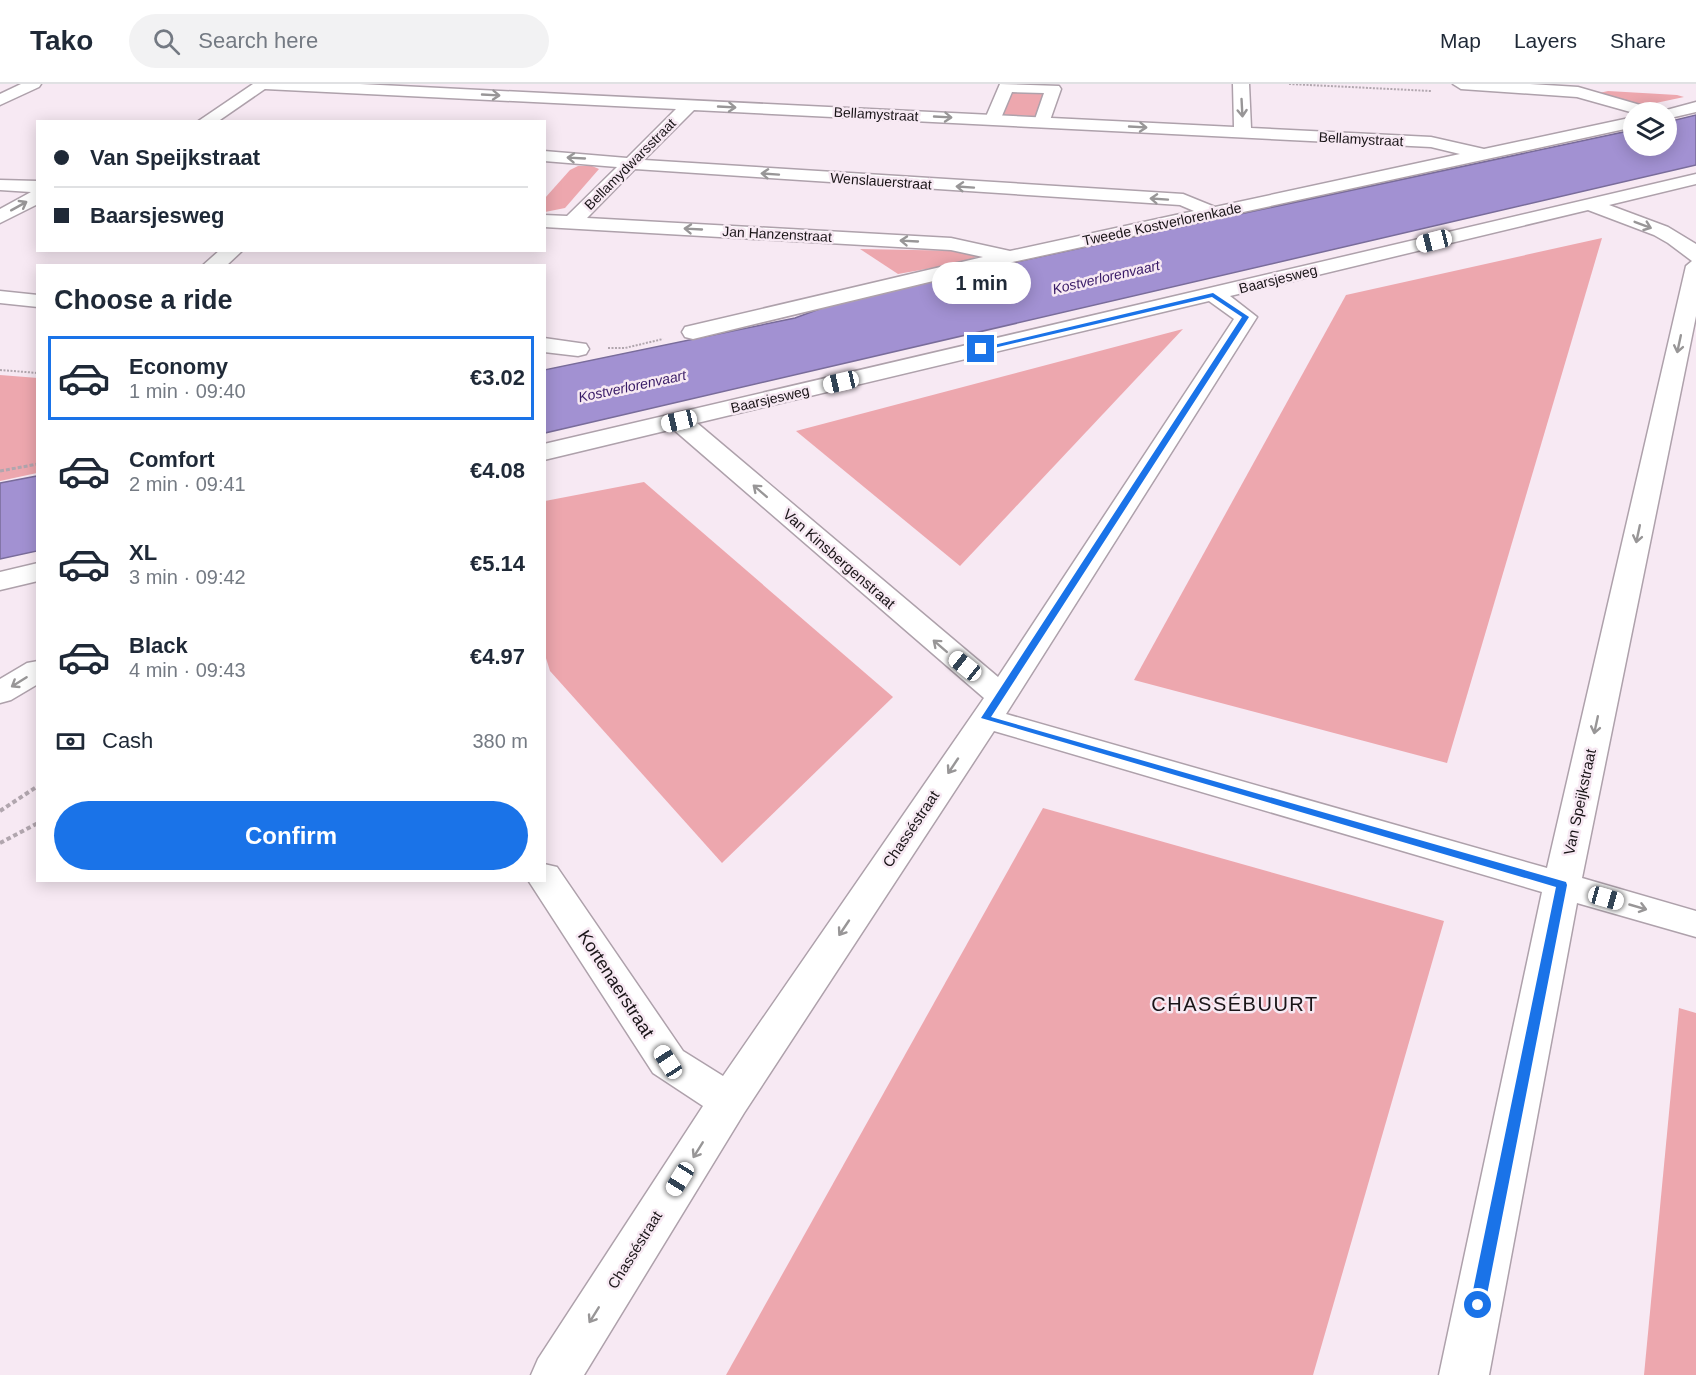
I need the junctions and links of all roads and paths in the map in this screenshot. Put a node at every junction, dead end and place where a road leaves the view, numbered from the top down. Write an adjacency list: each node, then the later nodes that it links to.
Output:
1 (33, 84): 6 (street)
2 (264, 84): 7 (street, Bellamystraat, one-way to 7); 12 (street)
3 (1241, 84): 15 (street, one-way to 15)
4 (1289, 84): 5 (path)
5 (1464, 85): 8 (street)
6 (0, 100)
7 (690, 105): 11 (street, Bellamystraat, one-way to 11); 18 (street, Bellamydwarsstraat)
8 (1623, 105)
9 (1696, 107): 10 (street)
10 (1677, 111)
11 (993, 119): 13 (street, Bellamystraat); 13 (street)
12 (208, 120)
13 (1042, 122): 15 (street, Bellamystraat, one-way to 15)
14 (1623, 124): 16 (street, Tweede Kostverlorenkade)
15 (1243, 132): 16 (street, Bellamystraat)
16 (1486, 155): 24 (street, Tweede Kostverlorenkade)
17 (546, 156): 18 (street, Wenslauerstraat, one-way to 17)
18 (630, 163): 24 (street, Wenslauerstraat, one-way to 18); 27 (street, Bellamydwarsstraat)
19 (1696, 179): 23 (street, Baarsjesweg)
20 (0, 185): 21 (street)
21 (36, 187)
22 (36, 197): 25 (street, one-way to 22)
23 (1588, 204): 29 (street, one-way to 29); 33 (street, Baarsjesweg)
24 (1216, 212): 30 (street, Tweede Kostverlorenkade)
25 (0, 216)
26 (546, 221): 27 (street, Jan Hanzenstraat)
27 (571, 223): 30 (street, Jan Hanzenstraat, one-way to 27)
28 (230, 252): 31 (street)
29 (1696, 256)
30 (1008, 257): 36 (street, Tweede Kostverlorenkade)
31 (215, 264)
32 (1696, 266): 55 (street, Van Speijkstraat, one-way to 55)
33 (1213, 294): 41 (street, Baarsjesweg); 49 (street, Chasséstraat)
34 (0, 297): 35 (street)
35 (36, 301)
36 (693, 332): 38 (path)
37 (546, 345): 38 (street)
38 (578, 349)
39 (0, 370): 40 (path)
40 (36, 373)
41 (679, 421): 42 (street, Baarsjesweg); 49 (street, Van Kinsbergenstraat, one-way to 41)
42 (546, 452)
43 (36, 464): 44 (path)
44 (0, 471)
45 (36, 572): 46 (street)
46 (0, 581)
47 (36, 671): 48 (street, one-way to 48)
48 (0, 693)
49 (993, 707): 55 (street, Van Kinsbergenstraat); 57 (street, Chasséstraat, one-way to 57)
50 (36, 787): 51 (path)
51 (0, 811)
52 (36, 824): 53 (path)
53 (0, 843)
54 (546, 879): 57 (street, Kortenaerstraat)
55 (1562, 885): 56 (street, Van Kinsbergenstraat, one-way to 56); 59 (street, Van Speijkstraat)
56 (1696, 924)
57 (729, 1101): 58 (street, Chasséstraat, one-way to 58)
58 (556, 1375)
59 (1464, 1375)

